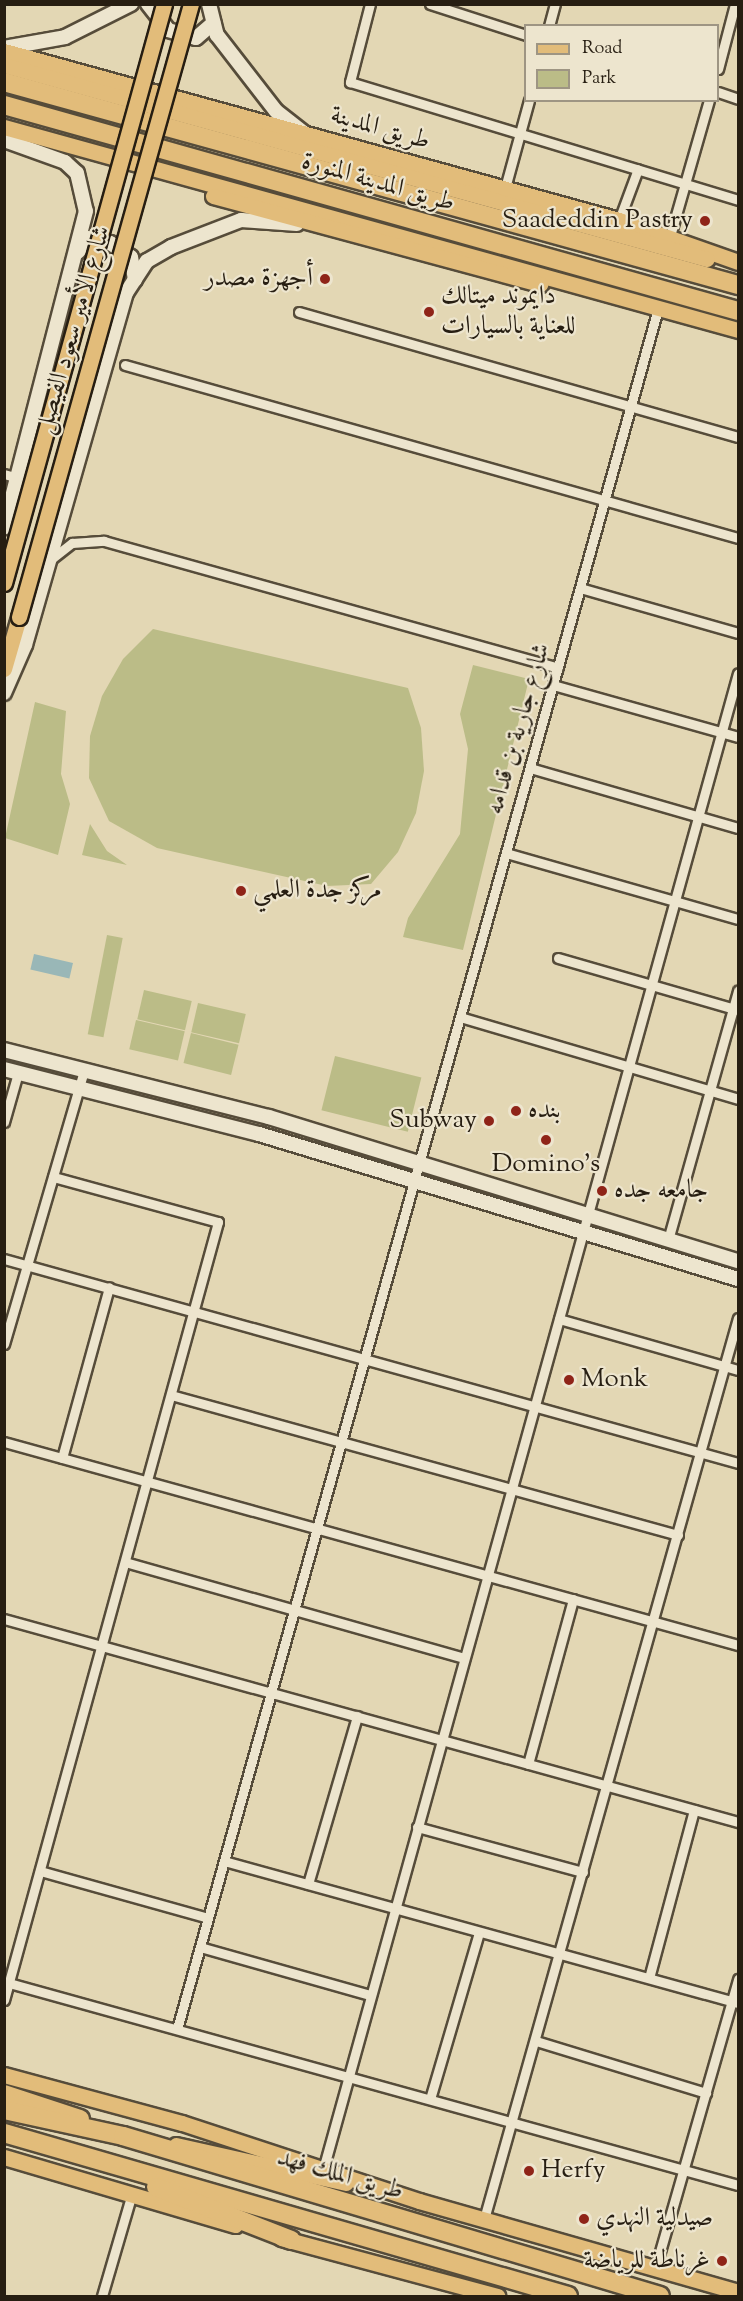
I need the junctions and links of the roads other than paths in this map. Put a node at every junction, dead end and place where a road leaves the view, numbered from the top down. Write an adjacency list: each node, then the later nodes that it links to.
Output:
1 (131, 4): 13 (street)
2 (148, 4): 10 (street)
3 (164, 4): 21 (main road, شارع الأمير سعود الفيصل, bridge)
4 (191, 4): 23 (main road, شارع الأمير سعود الفيصل, bridge)
5 (209, 4): 10 (street)
6 (370, 4): 26 (street)
7 (430, 4): 12 (street)
8 (555, 4): 11 (street)
9 (735, 4): 14 (street)
10 (213, 23): 25 (street)
11 (550, 24)
12 (524, 35)
13 (4, 50): 25 (main road, طريق المدينة)
14 (719, 62)
15 (4, 65): 21 (main road, طريق المدينة)
16 (4, 82): 41 (highway, طريق المدينة المنورة)
17 (719, 93): 18 (street)
18 (738, 99)
19 (528, 102): 26 (street)
20 (708, 102): 31 (street)
21 (136, 103): 23 (main road, طريق المدينة); 28 (main road, شارع الأمير سعود الفيصل, bridge)
22 (4, 105): 43 (highway, طريق المدينة المنورة)
23 (162, 109): 29 (main road, شارع الأمير سعود الفيصل, bridge); 39 (main road, طريق المدينة)
24 (4, 127): 28 (main road)
25 (303, 132): 32 (main road, طريق المدينة)
26 (520, 135): 30 (street); 32 (street)
27 (4, 139): 35 (main road); 37 (street)
28 (121, 161): 29 (main road); 54 (main road, شارع الأمير سعود الفيصل, bridge)
29 (145, 167): 42 (main road); 58 (main road, شارع الأمير سعود الفيصل, bridge)
30 (635, 168): 31 (street); 34 (street)
31 (686, 183): 33 (street); 36 (street)
32 (505, 188): 34 (main road, طريق المدينة)
33 (738, 200)
34 (619, 220): 36 (main road, طريق المدينة)
35 (320, 227): 40 (street); 42 (main road)
36 (670, 236): 38 (main road, طريق المدينة)
37 (77, 253): 40 (street); 49 (street)
38 (738, 262)
39 (738, 268)
40 (135, 280): 53 (street)
41 (738, 285)
42 (658, 308): 45 (main road); 47 (street, شارع جارية بن قدامه)
43 (738, 311)
44 (299, 312): 47 (street)
45 (738, 330)
46 (125, 365): 50 (street)
47 (631, 406): 48 (street); 50 (street, شارع جارية بن قدامه)
48 (738, 437)
49 (11, 476): 51 (street)
50 (604, 500): 52 (street); 55 (street, شارع جارية بن قدامه)
51 (4, 528)
52 (738, 538)
53 (49, 561): 57 (street); 61 (street)
54 (4, 583)
55 (580, 588): 56 (street); 57 (street, شارع جارية بن قدامه)
56 (738, 633)
57 (558, 668): 60 (street, شارع جارية بن قدامه)
58 (4, 669)
59 (738, 673): 62 (street)
60 (553, 685): 62 (street); 64 (street, شارع جارية بن قدامه)
61 (4, 693)
62 (722, 732): 63 (street); 65 (street)
63 (738, 737)
64 (530, 768): 65 (street); 67 (street, شارع جارية بن قدامه)
65 (699, 816): 66 (street); 68 (street)
66 (738, 828)
67 (506, 853): 68 (street); 74 (street, شارع جارية بن قدامه)
68 (675, 901): 69 (street); 71 (street)
69 (738, 918)
70 (558, 958): 71 (street)
71 (652, 985): 73 (street); 76 (street)
72 (738, 991): 73 (street)
73 (736, 1010): 80 (street)
74 (460, 1017): 76 (street); 85 (street, شارع جارية بن قدامه)
75 (4, 1050): 77 (street)
76 (629, 1067): 80 (street); 88 (street)
77 (84, 1070): 79 (street); 82 (street)
78 (11, 1071): 79 (street); 84 (street)
79 (80, 1087): 83 (street); 86 (street)
80 (710, 1091): 81 (street); 90 (street)
81 (738, 1099)
82 (204, 1101): 83 (street); 85 (street)
83 (201, 1119): 87 (street)
84 (4, 1122)
85 (418, 1161): 87 (street, شارع جارية بن قدامه); 88 (street)
86 (53, 1177): 93 (street); 96 (street)
87 (413, 1179): 89 (street); 100 (street, شارع جارية بن قدامه)
88 (587, 1217): 89 (street); 90 (street)
89 (582, 1234): 94 (street); 98 (street)
90 (668, 1240): 92 (street)
91 (4, 1259): 93 (street)
92 (738, 1261)
93 (27, 1265): 95 (street); 99 (street)
94 (738, 1279)
95 (109, 1287): 96 (street); 108 (street)
96 (194, 1311): 100 (street); 103 (street)
97 (738, 1318): 101 (street)
98 (559, 1319): 101 (street); 104 (street)
99 (4, 1344)
100 (365, 1359): 104 (street); 106 (street, شارع جارية بن قدامه)
101 (725, 1366): 102 (street); 107 (street)
102 (738, 1370)
103 (171, 1395): 106 (street); 110 (street)
104 (535, 1406): 107 (street); 111 (street)
105 (4, 1442): 108 (street)
106 (341, 1442): 111 (street); 112 (street, شارع جارية بن قدامه)
107 (701, 1452): 109 (street); 113 (street)
108 (62, 1458): 110 (street)
109 (738, 1462)
110 (147, 1481): 112 (street); 114 (street)
111 (512, 1489): 113 (street); 115 (street)
112 (317, 1528): 115 (street); 117 (street, شارع جارية بن قدامه)
113 (678, 1535): 119 (street)
114 (125, 1562): 117 (street); 121 (street)
115 (487, 1576): 116 (street); 122 (street)
116 (573, 1599): 119 (street); 126 (street)
117 (295, 1610): 122 (street); 123 (street, شارع جارية بن قدامه)
118 (4, 1619): 121 (street)
119 (653, 1622): 120 (street); 127 (street)
120 (738, 1645)
121 (102, 1646): 123 (street); 132 (street)
122 (464, 1658): 125 (street)
123 (271, 1693): 124 (street); 131 (street, شارع جارية بن قدامه)
124 (357, 1716): 125 (street); 134 (street)
125 (442, 1740): 126 (street); 130 (street)
126 (528, 1764): 127 (street)
127 (608, 1786): 128 (street); 133 (street)
128 (694, 1810): 129 (street); 140 (street)
129 (738, 1822)
130 (417, 1827): 133 (street); 135 (street)
131 (224, 1861): 134 (street); 136 (street, شارع جارية بن قدامه)
132 (40, 1871): 136 (street); 142 (street)
133 (584, 1872): 139 (street)
134 (308, 1884): 135 (street)
135 (395, 1908): 137 (street); 143 (street)
136 (208, 1918): 138 (street, شارع جارية بن قدامه)
137 (479, 1932): 139 (street); 152 (street)
138 (200, 1947): 143 (street); 146 (street, شارع جارية بن قدامه)
139 (561, 1954): 140 (street); 147 (street)
140 (649, 1978): 145 (street)
141 (738, 1979): 145 (street)
142 (9, 1983): 144 (street); 146 (street)
143 (370, 1995): 149 (street)
144 (4, 2000)
145 (735, 2002): 150 (street)
146 (177, 2030): 149 (street)
147 (536, 2041): 150 (street); 154 (street)
148 (4, 2075): 159 (main road)
149 (348, 2077): 152 (street); 159 (street)
150 (706, 2093): 160 (street)
151 (4, 2094): 156 (highway)
152 (430, 2099): 154 (street)
153 (4, 2110): 156 (highway, طريق الملك فهد)
154 (513, 2122): 160 (street); 164 (street)
155 (4, 2133): 157 (highway, طريق الملك فهد)
156 (123, 2136): 163 (main road); 171 (highway, طريق الملك فهد)
157 (51, 2146): 165 (highway); 170 (highway, طريق الملك فهد)
158 (4, 2157): 162 (main road)
159 (324, 2166): 163 (main road)
160 (685, 2170): 161 (street); 166 (street)
161 (738, 2185)
162 (131, 2197): 165 (main road); 168 (street)
163 (419, 2201): 164 (main road)
164 (483, 2219): 166 (main road)
165 (291, 2240): 169 (main road)
166 (655, 2269): 167 (main road)
167 (734, 2291)
168 (102, 2296)
169 (489, 2296)
170 (568, 2296)
171 (660, 2296)

